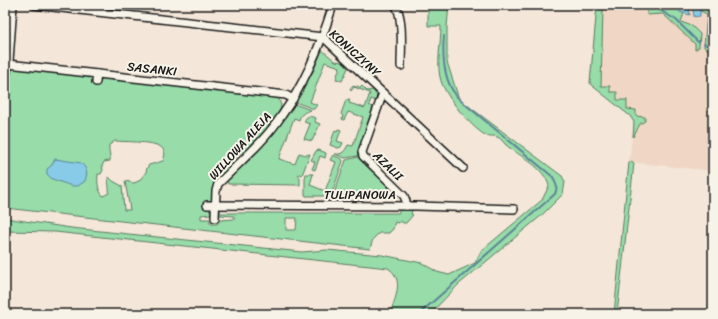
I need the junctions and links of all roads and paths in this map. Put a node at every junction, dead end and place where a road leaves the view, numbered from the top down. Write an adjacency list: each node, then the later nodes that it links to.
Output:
1 (13, 5): 6 (street)
2 (34, 5): 5 (street, KONICZYNY)
3 (333, 5): 5 (street, WILLOWA ALEJA)
4 (395, 5): 7 (street)
5 (323, 37): 11 (street, KONICZYNY); 12 (street, WILLOWA ALEJA)
6 (8, 64): 8 (street, SASANKI); 9 (street)
7 (401, 66)
8 (97, 74): 10 (street); 12 (street, SASANKI)
9 (5, 80)
10 (96, 82)
11 (383, 93): 13 (street, KONICZYNY); 16 (street, AZALII)
12 (293, 99): 15 (street, WILLOWA ALEJA)
13 (463, 168)
14 (207, 205): 15 (street, TULIPANOWA)
15 (215, 205): 16 (street, TULIPANOWA); 18 (street, WILLOWA ALEJA)
16 (406, 206): 17 (street, TULIPANOWA)
17 (514, 209)
18 (215, 218)

